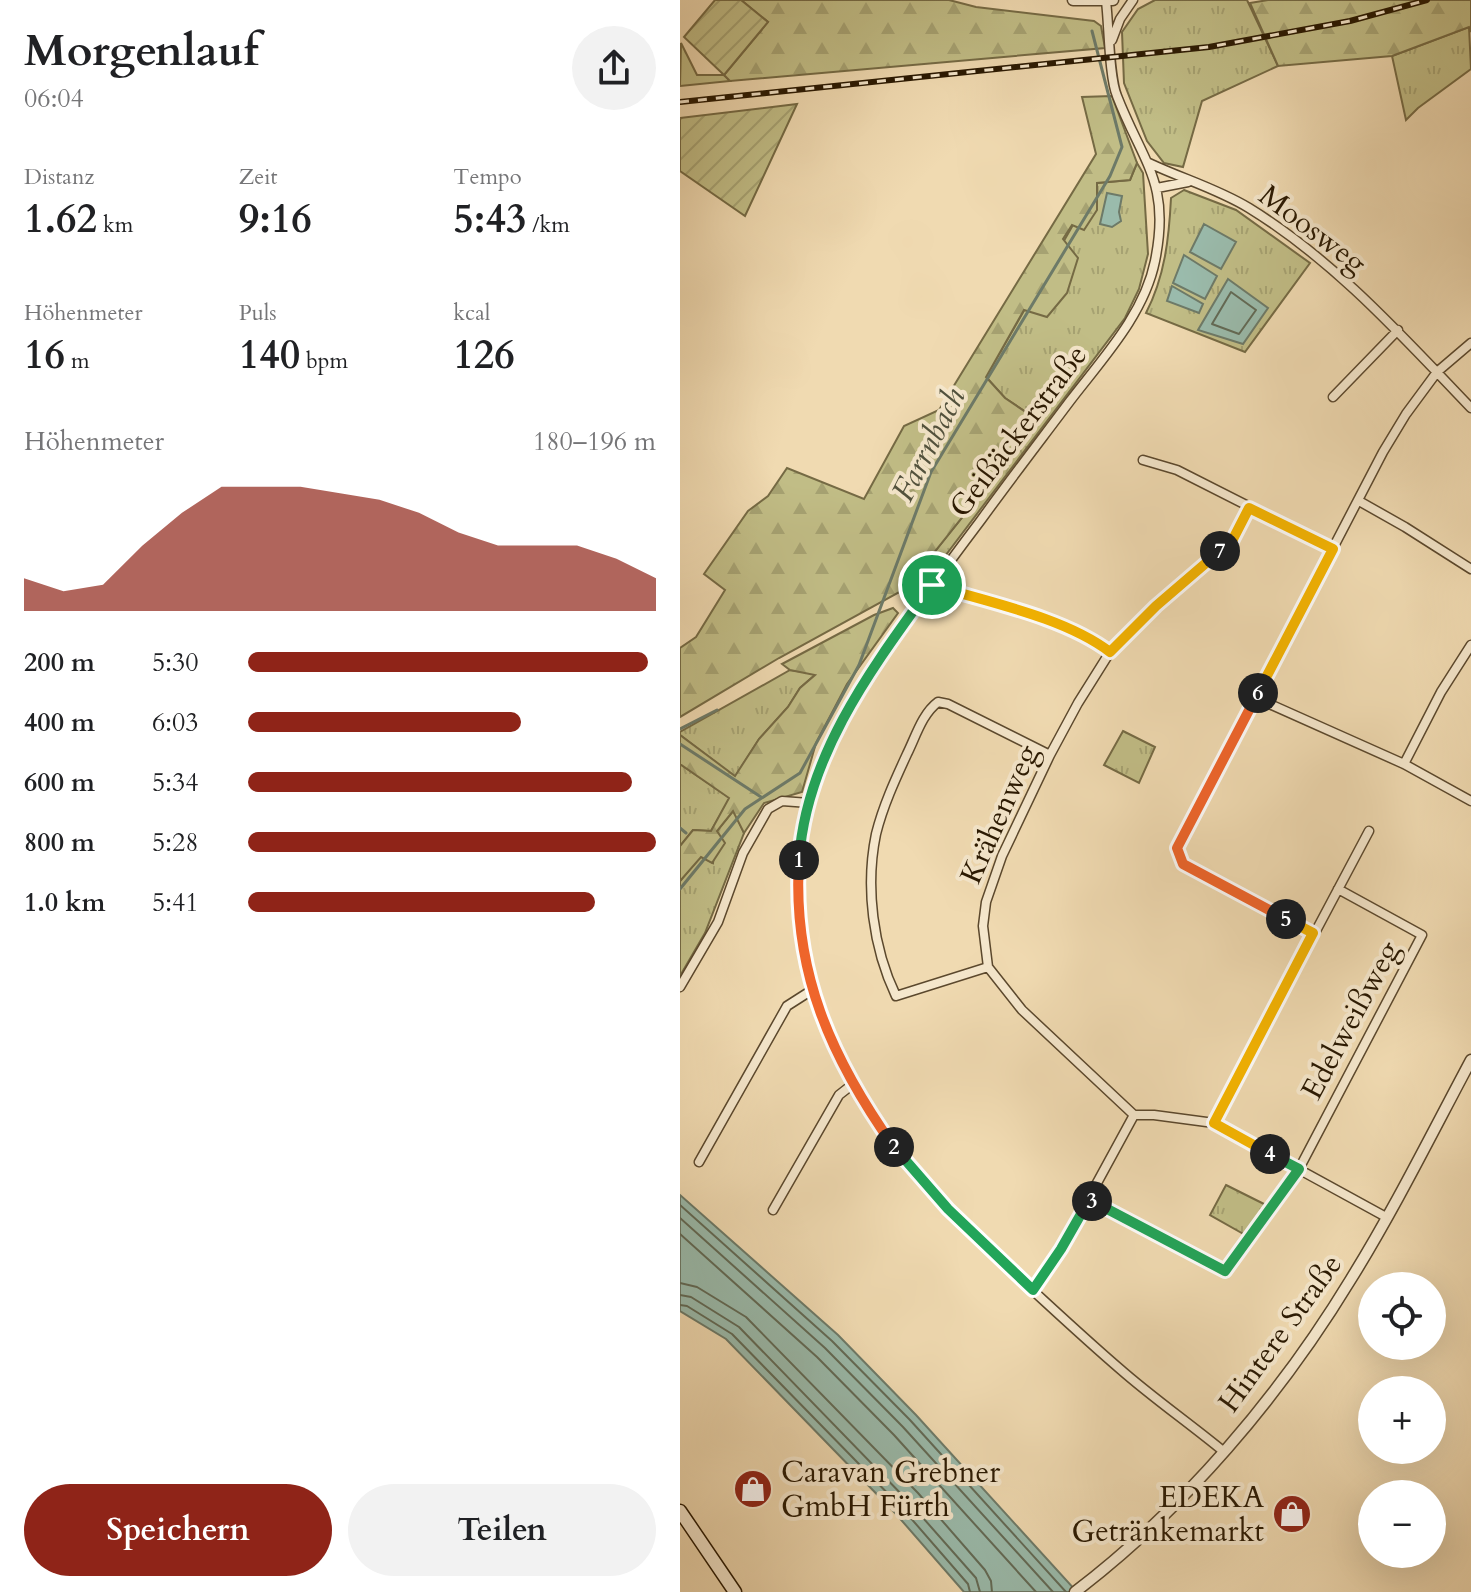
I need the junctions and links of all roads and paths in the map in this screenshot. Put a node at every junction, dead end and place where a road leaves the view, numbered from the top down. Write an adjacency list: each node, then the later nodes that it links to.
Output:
1 (1073, 0): 3 (street)
2 (1133, 0): 4 (street, Geißäckerstraße)
3 (1110, 1): 4 (street, Geißäckerstraße)
4 (1111, 44): 5 (street, Geißäckerstraße)
5 (1149, 163): 6 (street, Moosweg); 7 (street, Geißäckerstraße)
6 (1189, 182): 7 (street); 8 (street, Moosweg)
7 (1157, 188): 18 (street, Geißäckerstraße)
8 (1398, 330): 10 (street, Moosweg); 11 (street)
9 (1471, 343): 10 (street)
10 (1437, 372): 12 (street, Moosweg); 14 (street)
11 (1333, 397)
12 (1471, 408)
13 (1143, 460): 15 (street)
14 (1359, 501): 16 (street); 17 (street)
15 (1249, 508): 16 (street); 20 (street, Krähenweg)
16 (1333, 549): 21 (street)
17 (1471, 569)
18 (932, 585): 20 (street); 25 (street, Geißäckerstraße)
19 (1471, 645): 23 (street)
20 (1110, 652): 22 (street, Krähenweg)
21 (1256, 698): 23 (street); 28 (street)
22 (1050, 755): 29 (street, Krähenweg); 29 (street)
23 (1404, 764): 24 (street)
24 (1471, 801)
25 (809, 803): 30 (street); 31 (street, Geißäckerstraße)
26 (1369, 831): 27 (street)
27 (1338, 889): 28 (street); 37 (street, Edelweißweg)
28 (1313, 933): 35 (street)
29 (988, 967): 34 (street)
30 (680, 987)
31 (812, 990): 33 (street, Geißäckerstraße); 36 (street)
32 (1471, 1060): 40 (street, Hintere Straße)
33 (853, 1084): 39 (street); 41 (street, Geißäckerstraße)
34 (1134, 1115): 35 (street); 38 (street)
35 (1214, 1123): 37 (street)
36 (699, 1162)
37 (1299, 1169): 38 (street); 40 (street)
38 (1089, 1200): 41 (street)
39 (773, 1210)
40 (1386, 1217): 42 (street, Hintere Straße)
41 (1033, 1290): 42 (street, Geißäckerstraße)
42 (1223, 1451): 45 (street, Hintere Straße)
43 (680, 1511): 44 (main road)
44 (735, 1592)
45 (1075, 1592)

